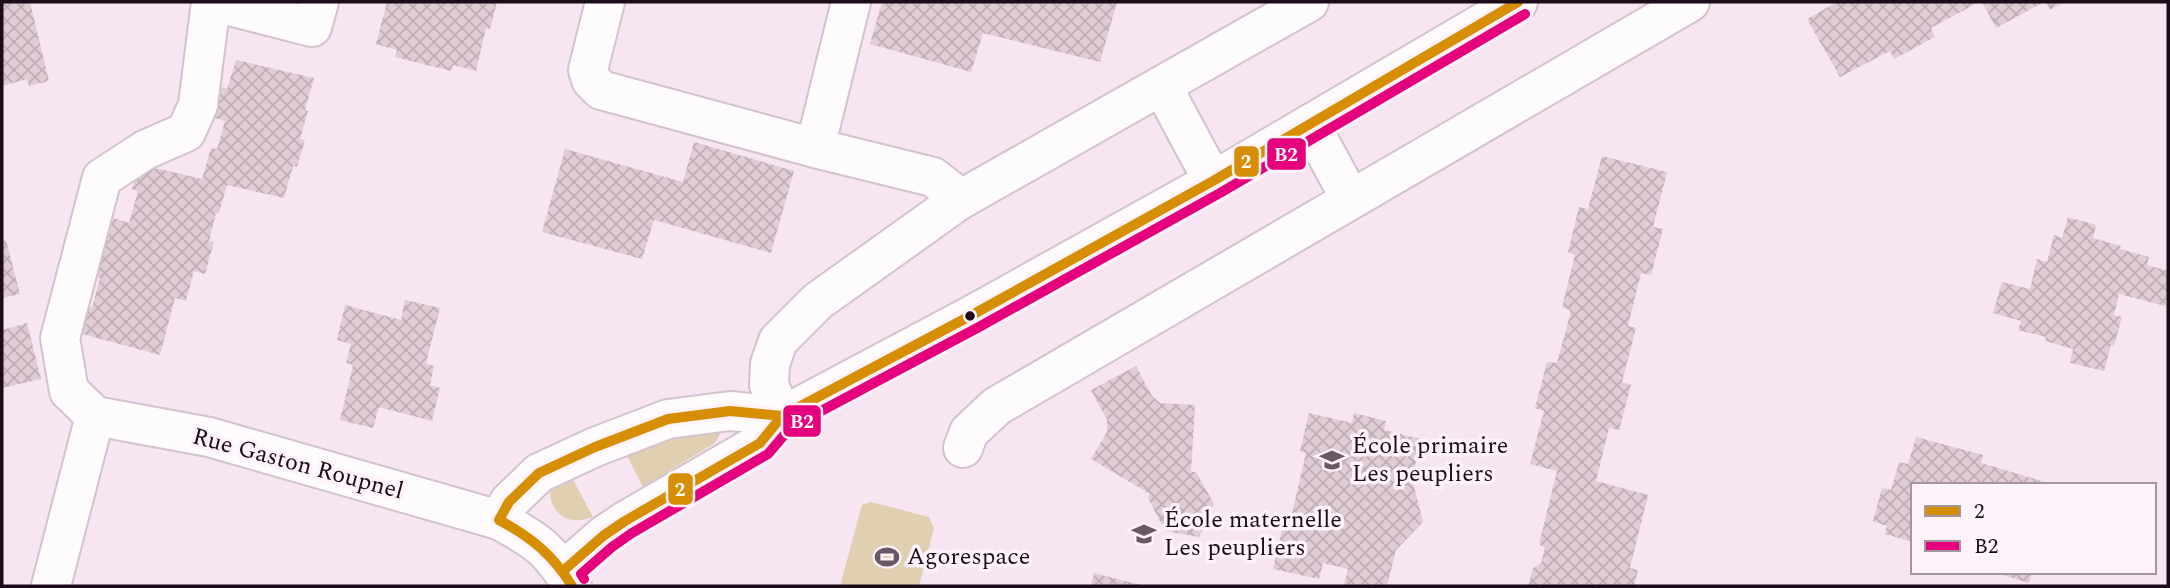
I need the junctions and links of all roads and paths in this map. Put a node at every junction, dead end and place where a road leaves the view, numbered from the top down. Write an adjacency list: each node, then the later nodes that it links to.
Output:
1 (213, 2): 2 (street); 14 (street)
2 (319, 2)
3 (605, 2): 10 (street)
4 (851, 2): 10 (street)
5 (1518, 2): 9 (street)
6 (1690, 2): 12 (street)
7 (1285, 7): 8 (street)
8 (1162, 86): 11 (street); 13 (street)
9 (1310, 124): 11 (street); 12 (street)
10 (815, 148): 13 (street)
11 (1213, 181): 15 (street)
12 (1350, 198): 16 (street)
13 (958, 201): 15 (street)
14 (94, 416): 17 (street, Rue Gaston Roupnel); 19 (street)
15 (782, 416): 17 (street); 18 (street)
16 (963, 448)
17 (499, 520): 18 (street, Rue Gaston Roupnel)
18 (568, 579)
19 (51, 586)

